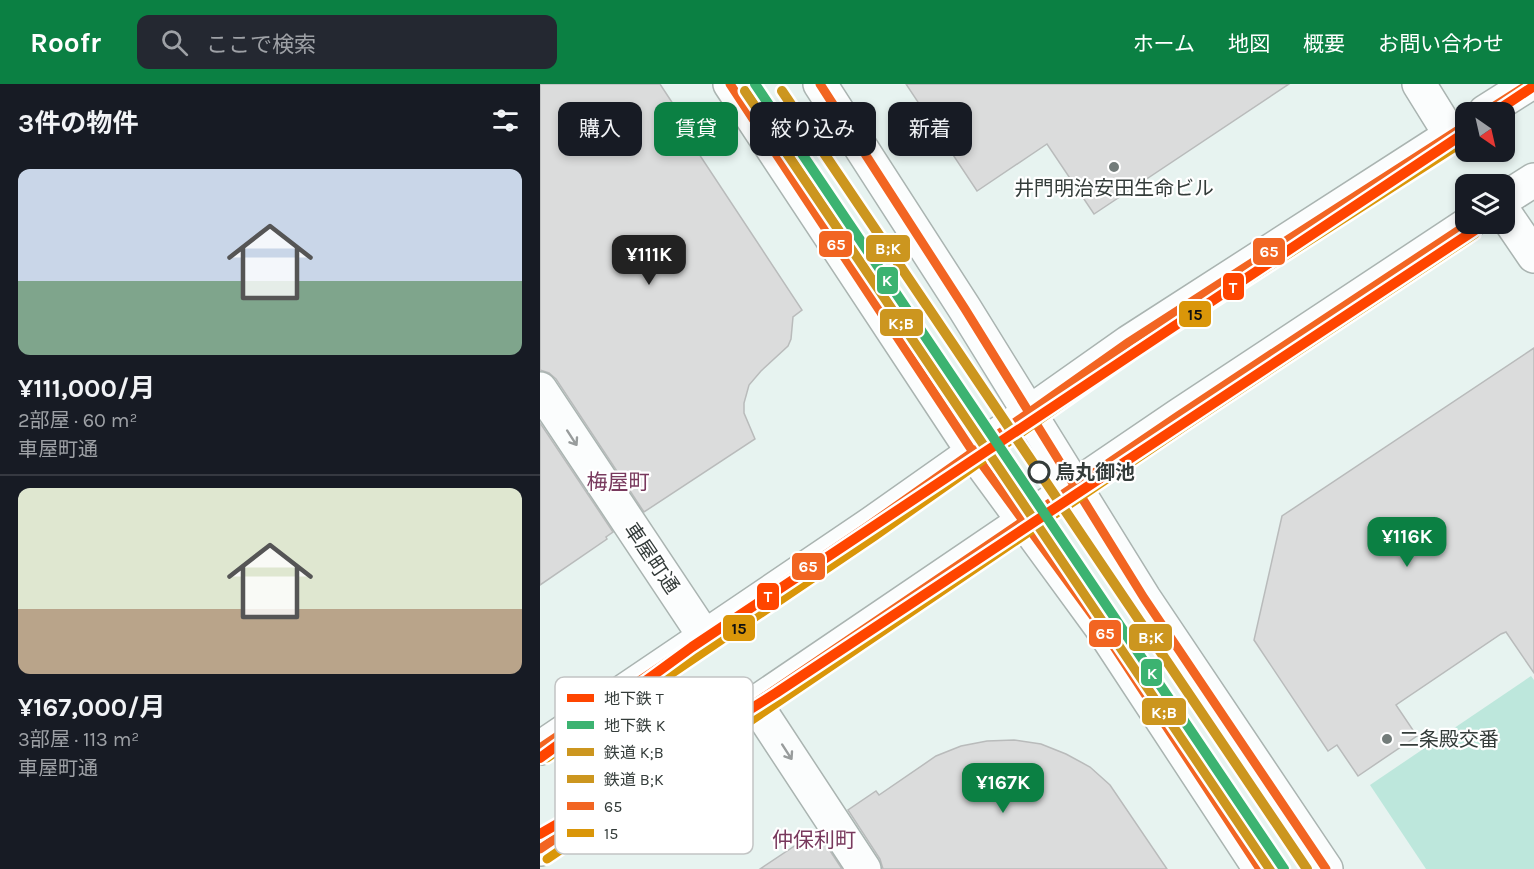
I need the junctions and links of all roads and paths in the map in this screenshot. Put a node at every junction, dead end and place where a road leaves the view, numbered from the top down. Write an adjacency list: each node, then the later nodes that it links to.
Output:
1 (730, 84): 15 (main road)
2 (820, 84): 14 (main road)
3 (1419, 84): 6 (main road)
4 (1529, 84): 5 (main road)
5 (1501, 102)
6 (1455, 126)
7 (1455, 132): 14 (main road)
8 (1534, 180): 9 (main road)
9 (1515, 192)
10 (1515, 228): 12 (main road)
11 (1455, 233): 16 (main road)
12 (1534, 256)
13 (540, 389): 18 (main road, 車屋町通, one-way to 18)
14 (1029, 412): 15 (main road); 16 (main road)
15 (973, 452): 17 (main road); 18 (main road)
16 (1075, 486): 17 (main road); 27 (main road)
17 (1024, 520): 20 (main road); 26 (main road)
18 (705, 637): 19 (main road)
19 (646, 677)
20 (755, 703): 25 (main road, one-way to 25)
21 (555, 738): 22 (main road)
22 (540, 748)
23 (555, 839): 24 (main road)
24 (540, 849)
25 (864, 869)
26 (1260, 869)
27 (1326, 869)

